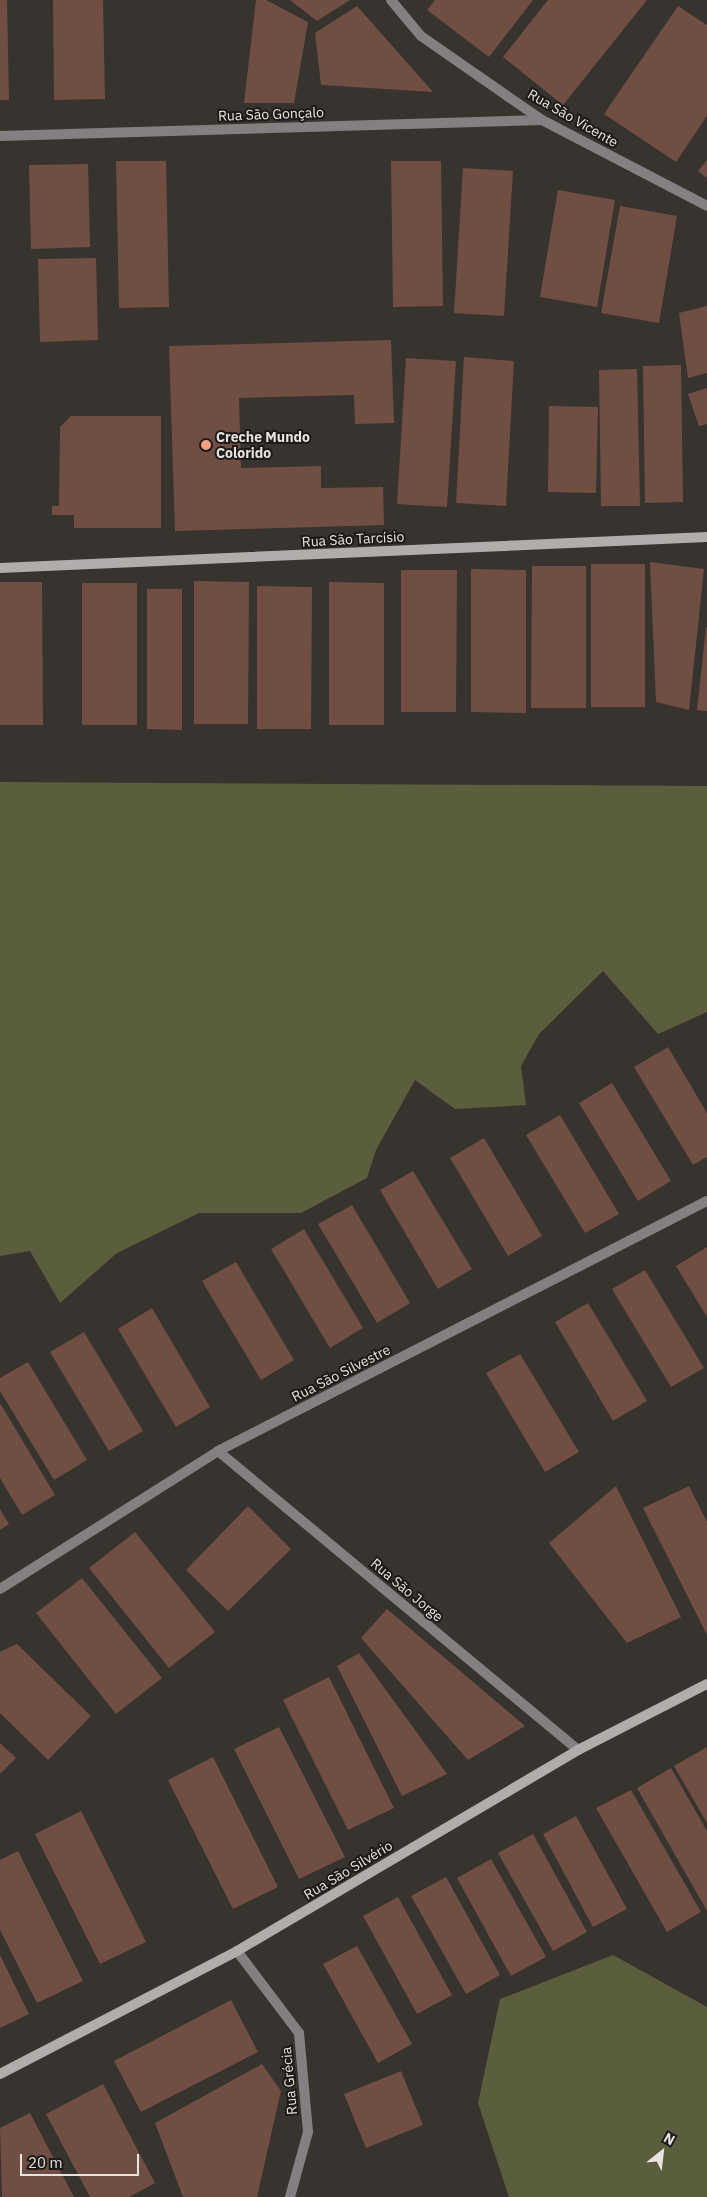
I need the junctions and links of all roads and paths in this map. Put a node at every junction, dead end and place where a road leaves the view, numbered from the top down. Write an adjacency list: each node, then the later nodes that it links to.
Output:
1 (391, 0): 2 (street, Rua São Vicente)
2 (542, 120): 3 (street, Rua São Gonçalo); 4 (street, Rua São Vicente)
3 (0, 136)
4 (707, 206)
5 (707, 537): 6 (street, Rua São Tarcísio)
6 (0, 568)
7 (707, 1201): 8 (street, Rua São Silvestre)
8 (218, 1452): 9 (street, Rua São Silvestre); 11 (street, Rua São Jorge)
9 (0, 1589)
10 (707, 1684): 11 (street, Rua São Silvério)
11 (578, 1750): 12 (street, Rua São Silvério)
12 (237, 1951): 13 (street, Rua São Silvério); 14 (street, Rua Grécia)
13 (0, 2074)
14 (290, 2197)

